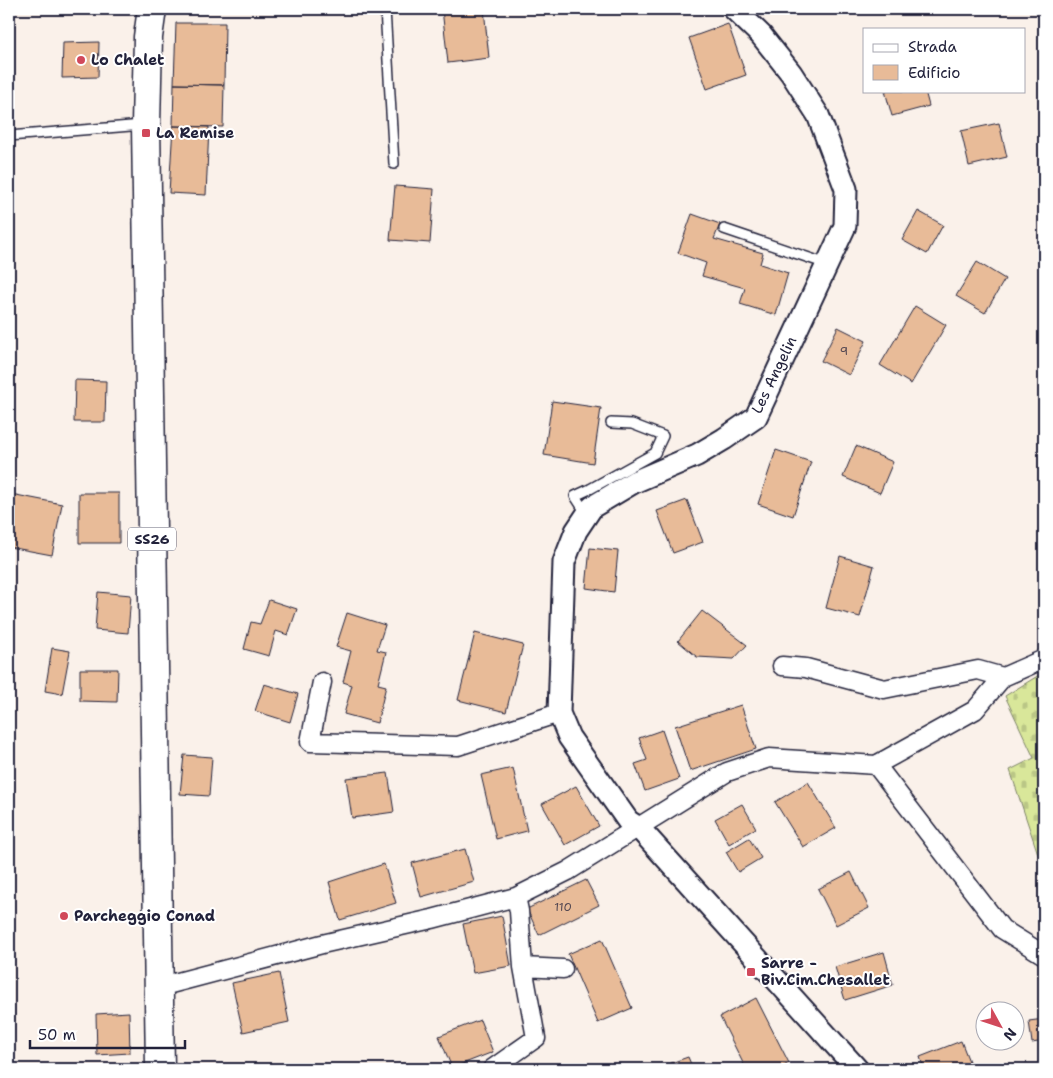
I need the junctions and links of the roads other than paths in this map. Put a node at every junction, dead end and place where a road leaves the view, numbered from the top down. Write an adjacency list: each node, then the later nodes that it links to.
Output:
1 (152, 9): 4 (main road, SS26)
2 (385, 9): 6 (lane)
3 (734, 9): 8 (street, Les Angelin)
4 (146, 125): 5 (lane); 22 (main road, SS26)
5 (9, 136)
6 (394, 164)
7 (724, 229): 8 (lane)
8 (827, 264): 10 (street, Les Angelin)
9 (610, 423): 10 (lane)
10 (587, 514): 15 (street, Les Angelin)
11 (1044, 659): 13 (street)
12 (782, 666): 13 (street)
13 (1003, 677): 16 (street)
14 (322, 682): 15 (street)
15 (559, 713): 17 (street)
16 (876, 765): 17 (street); 19 (street)
17 (639, 828): 18 (street); 25 (street)
18 (516, 897): 20 (street); 22 (street)
19 (1044, 956)
20 (523, 967): 21 (street); 24 (street)
21 (563, 969)
22 (159, 987): 23 (main road, SS26)
23 (160, 1069)
24 (492, 1069)
25 (857, 1069)

